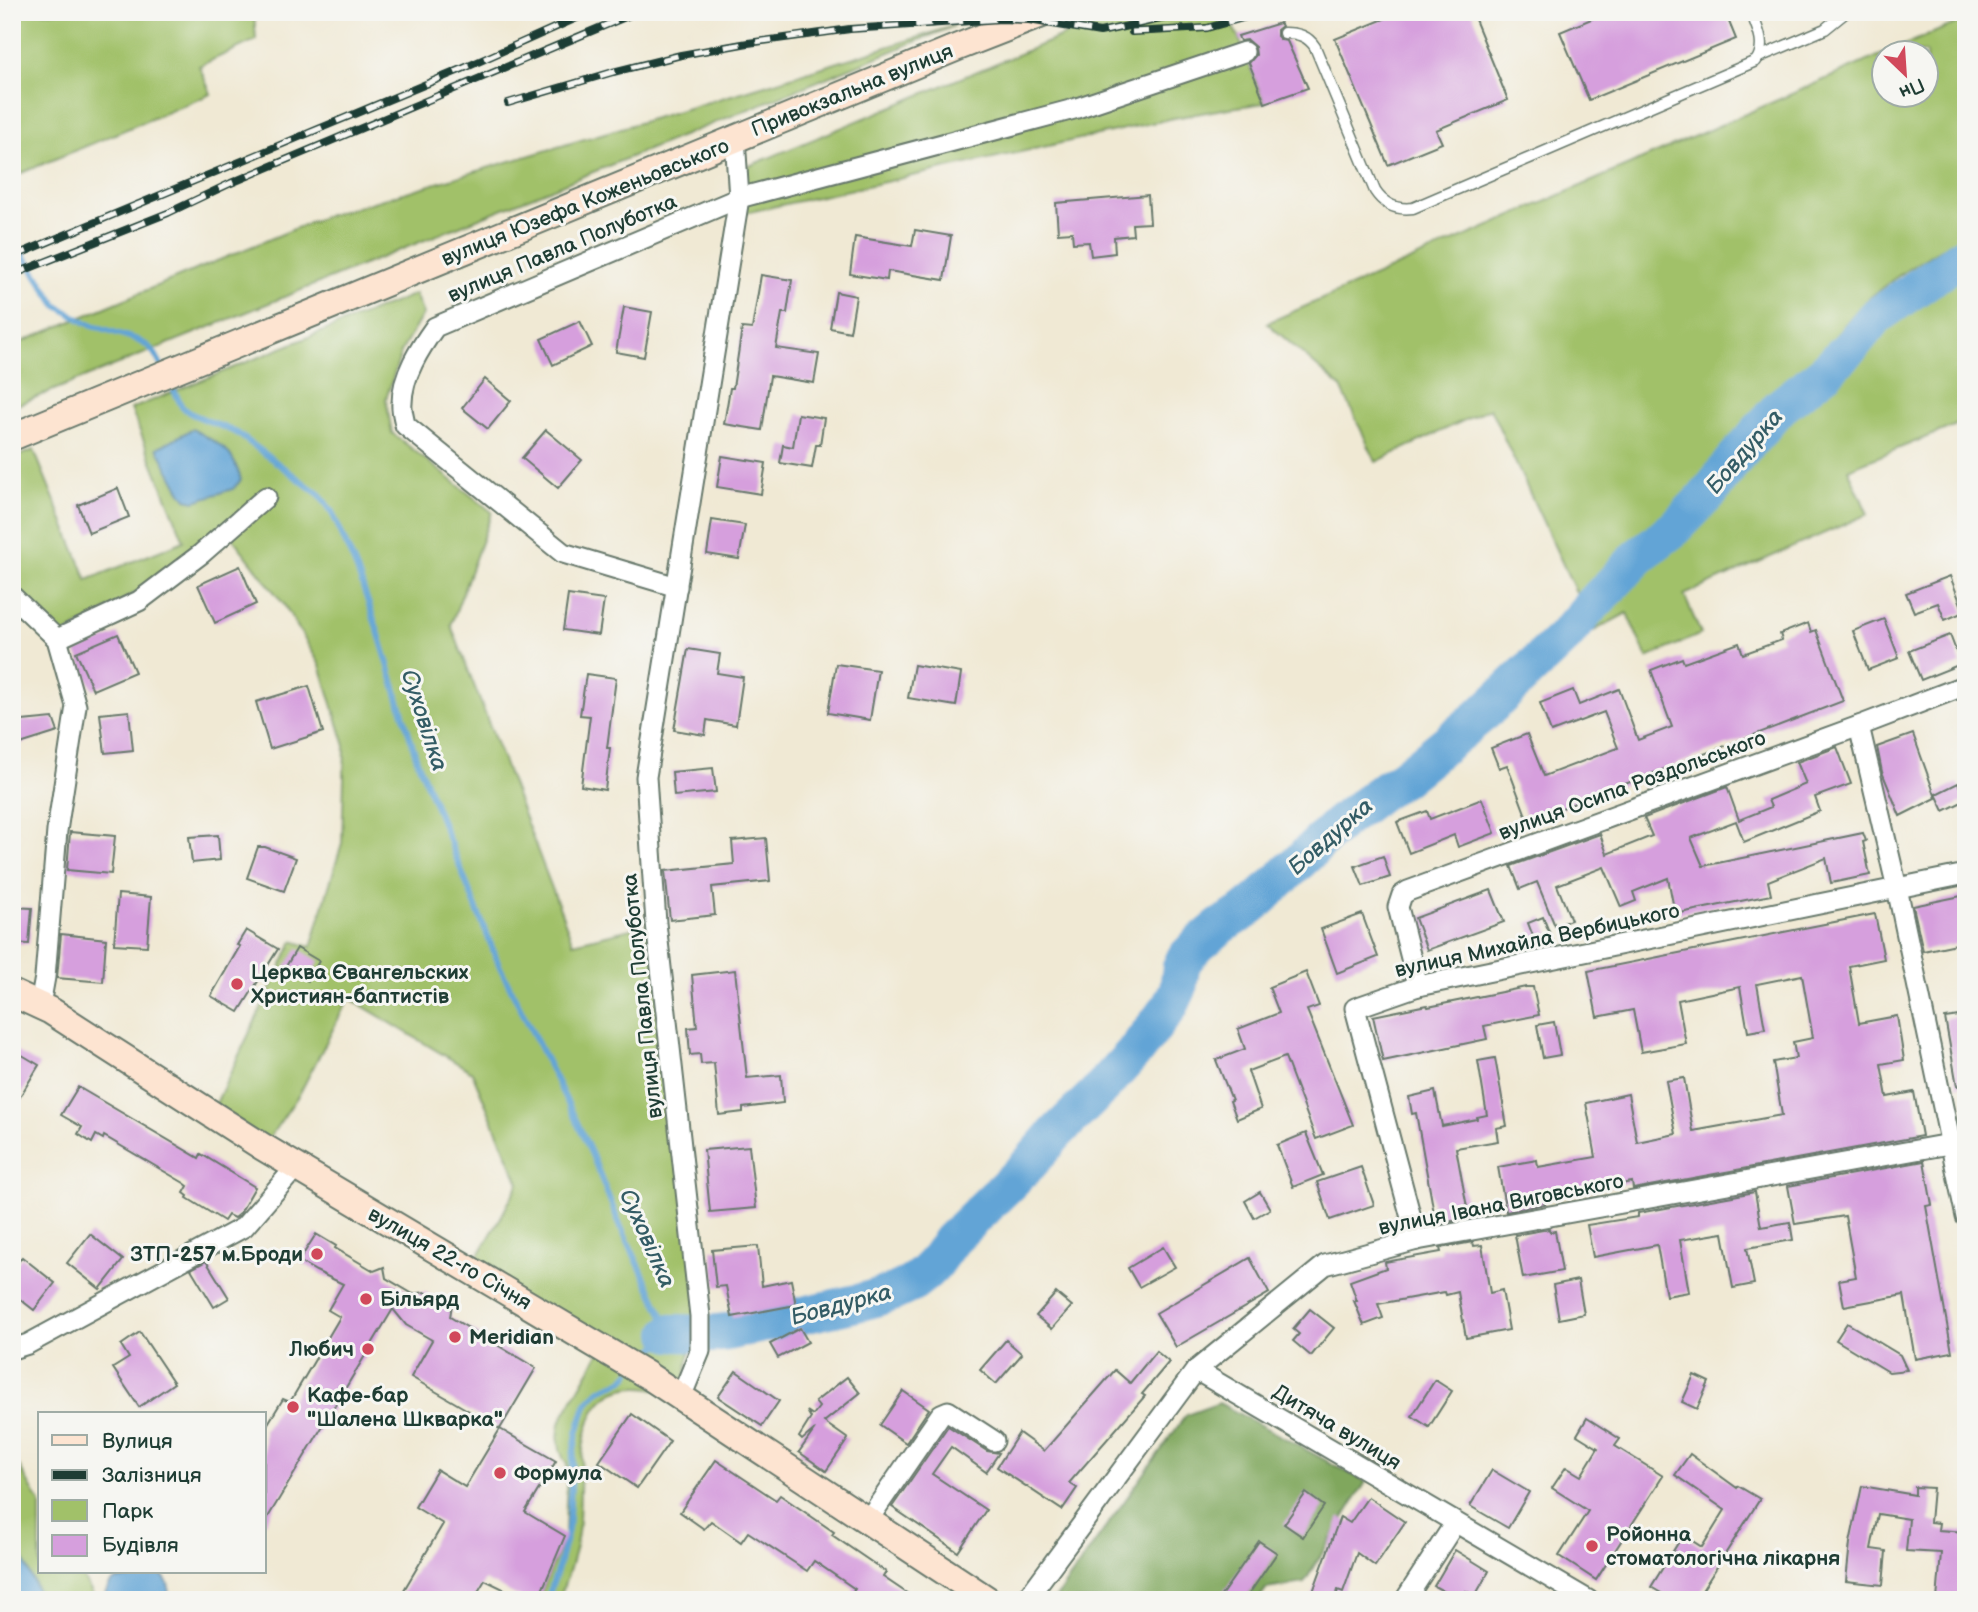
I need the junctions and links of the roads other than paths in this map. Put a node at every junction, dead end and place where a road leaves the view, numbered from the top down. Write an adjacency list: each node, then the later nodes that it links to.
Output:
1 (1047, 12): 7 (main road, Привокзальна вулиця)
2 (1751, 12): 6 (lane)
3 (1846, 12): 6 (lane)
4 (1284, 33): 6 (lane)
5 (1244, 52): 8 (street)
6 (1759, 57)
7 (736, 138): 8 (street, вулиця Юзефа Коженьовського); 9 (main road, вулиця Юзефа Коженьовського)
8 (739, 198): 11 (street, вулиця Павла Полуботка); 11 (street, вулиця Павла Полуботка)
9 (12, 437)
10 (266, 497): 13 (street)
11 (677, 587): 27 (street, вулиця Павла Полуботка)
12 (12, 596): 13 (street)
13 (57, 639): 20 (street)
14 (1966, 685): 15 (street, вулиця Осипа Роздольського)
15 (1859, 726): 17 (street); 18 (street, вулиця Осипа Роздольського)
16 (1966, 874): 17 (street, вулиця Михайла Вербицького)
17 (1897, 888): 18 (street, вулиця Михайла Вербицького); 21 (street)
18 (1418, 986): 24 (street, вулиця Михайла Вербицького)
19 (12, 993): 20 (main road, вулиця 22-го Січня)
20 (40, 1004): 22 (main road, вулиця 22-го Січня)
21 (1959, 1142): 23 (street); 24 (street, вулиця Івана Виговського)
22 (296, 1167): 25 (street); 27 (main road, вулиця 22-го Січня)
23 (1966, 1217)
24 (1417, 1240): 26 (street, вулиця Івана Виговського)
25 (12, 1349)
26 (1196, 1370): 30 (street, Дитяча вулиця); 32 (street, вулиця Івана Виговського)
27 (681, 1397): 29 (main road, вулиця 22-го Січня)
28 (993, 1441): 29 (street)
29 (868, 1520): 31 (main road, вулиця 22-го Січня)
30 (1455, 1523): 33 (street); 34 (street, Дитяча вулиця)
31 (988, 1600)
32 (1026, 1600)
33 (1405, 1600)
34 (1588, 1600)

